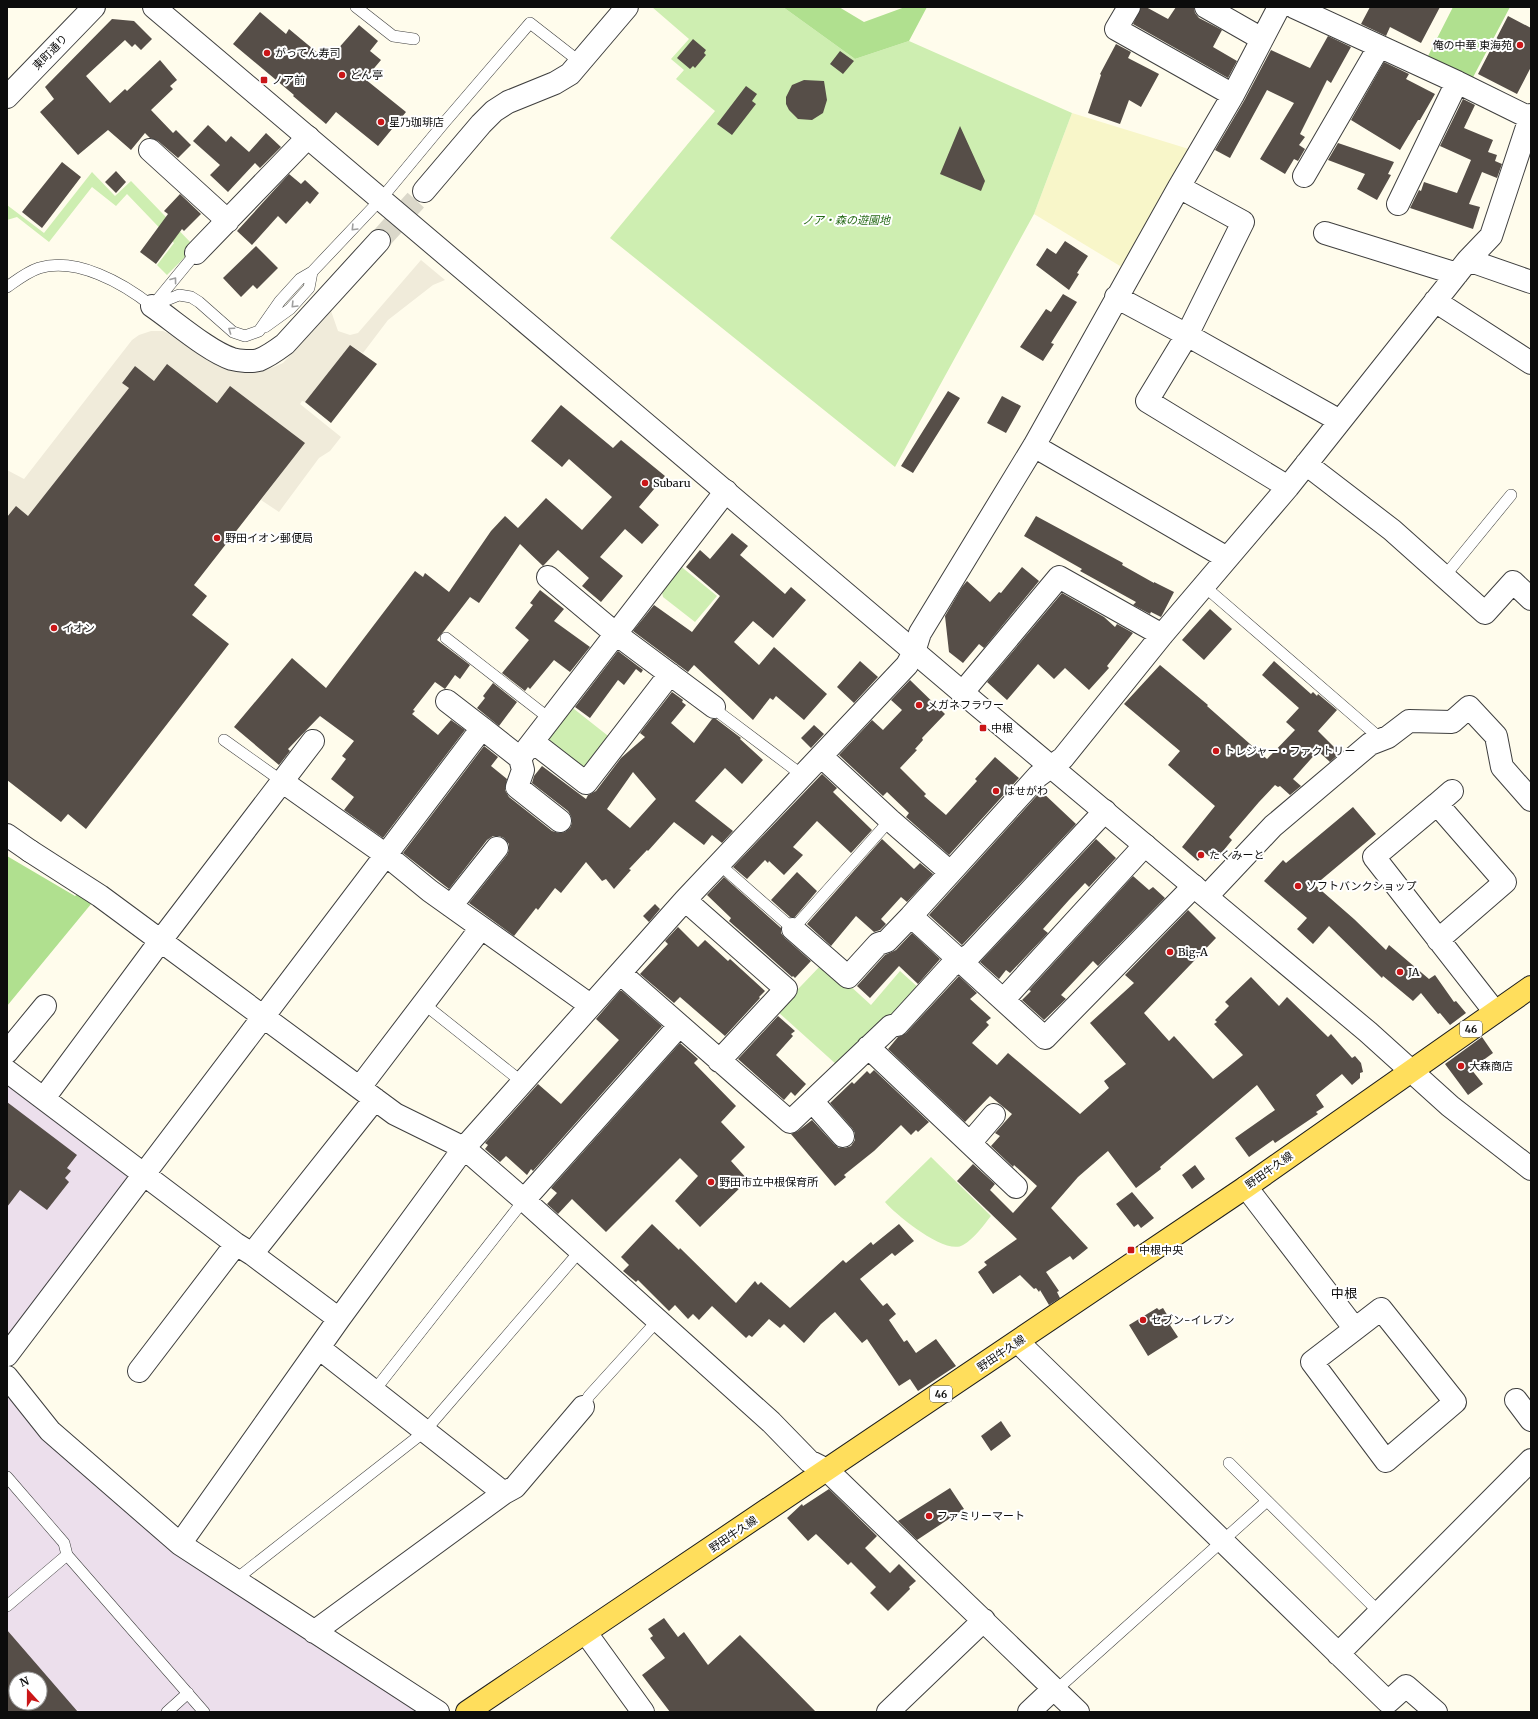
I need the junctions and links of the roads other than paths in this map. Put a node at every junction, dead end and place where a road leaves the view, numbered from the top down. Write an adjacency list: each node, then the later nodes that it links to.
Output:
1 (94, 7): 15 (street, 東町通り)
2 (154, 7): 17 (street)
3 (356, 7): 9 (lane)
4 (627, 7): 12 (street)
5 (1129, 7): 14 (street)
6 (1206, 7): 10 (street)
7 (1279, 7): 10 (street)
8 (1294, 7): 11 (street)
9 (414, 39)
10 (1262, 39): 14 (street)
11 (1379, 47): 13 (street); 19 (street)
12 (580, 62): 21 (street); 22 (lane)
13 (1457, 82): 16 (street); 23 (street)
14 (1233, 94): 20 (street)
15 (7, 97)
16 (1531, 117): 28 (street)
17 (308, 137): 22 (street); 24 (street)
18 (150, 150): 24 (street)
19 (1304, 176)
20 (1179, 187): 31 (street); 34 (street)
21 (424, 191)
22 (382, 199): 33 (lane, one-way to 33); 40 (street)
23 (1398, 204)
24 (228, 221): 27 (street)
25 (1325, 233): 28 (street)
26 (379, 241): 33 (street)
27 (196, 253): 33 (lane, one-way to 27)
28 (1463, 267): 29 (street); 32 (street)
29 (1531, 282)
30 (7, 287): 33 (lane)
31 (1116, 298): 34 (street); 37 (street)
32 (1435, 301): 35 (street); 36 (street)
33 (152, 306)
34 (1187, 335): 36 (street); 39 (street)
35 (1531, 363)
36 (1340, 421): 38 (street)
37 (1034, 446): 42 (street); 50 (street)
38 (1306, 464): 39 (street); 44 (street)
39 (1288, 488): 42 (street)
40 (726, 491): 47 (street); 50 (street)
41 (1511, 495): 44 (lane)
42 (1227, 558): 45 (street)
43 (548, 577): 47 (street)
44 (1444, 577): 46 (street)
45 (1204, 586): 48 (street); 58 (lane)
46 (1531, 600)
47 (616, 634): 51 (street); 55 (street)
48 (1162, 635): 52 (street); 62 (street)
49 (446, 638): 55 (lane)
50 (914, 652): 52 (street); 61 (street)
51 (670, 674): 54 (street); 60 (street)
52 (962, 693): 62 (street)
53 (448, 701): 56 (street)
54 (714, 707): 63 (lane)
55 (550, 719): 60 (street)
56 (482, 728): 60 (street); 72 (street)
57 (224, 740): 64 (lane)
58 (1381, 740): 65 (street); 75 (street)
59 (313, 741): 64 (street)
60 (526, 750): 68 (street)
61 (821, 756): 63 (street); 67 (street)
62 (1050, 767): 66 (street); 74 (street)
63 (802, 775): 73 (street)
64 (283, 782): 72 (street); 81 (street)
65 (1531, 800)
66 (1105, 811): 70 (street); 83 (street)
67 (890, 820): 74 (street); 80 (lane)
68 (560, 821)
69 (7, 835): 81 (street)
70 (1145, 845): 75 (street); 86 (street)
71 (497, 848): 77 (street)
72 (386, 854): 77 (street); 91 (street)
73 (719, 864): 76 (street); 80 (lane)
74 (950, 872): 78 (street)
75 (1200, 891): 86 (street); 97 (street)
76 (685, 900): 84 (street); 95 (street)
77 (451, 906): 79 (street)
78 (911, 916): 80 (street); 83 (street)
79 (481, 928): 87 (street); 88 (street)
80 (793, 929)
81 (161, 940): 91 (street); 100 (street)
82 (1438, 940): 82 (street); 90 (street)
83 (959, 961): 86 (street); 93 (street)
84 (620, 973): 88 (street); 92 (street)
85 (1531, 987): 90 (main road, 野田牛久線 / 46)
86 (1004, 999)
87 (424, 1004): 98 (lane); 99 (street)
88 (590, 1005): 98 (street)
89 (45, 1006): 94 (street)
90 (1495, 1012): 97 (main road, 野田牛久線 / 46)
91 (264, 1016): 99 (street); 107 (street)
92 (679, 1026): 95 (street); 110 (street)
93 (868, 1048): 101 (street); 104 (street)
94 (7, 1052)
95 (719, 1061): 101 (street)
96 (7, 1071): 100 (street)
97 (1411, 1071): 106 (street); 109 (main road, 野田牛久線 / 46)
98 (522, 1082): 105 (street)
99 (368, 1093): 105 (street); 111 (street)
100 (44, 1098): 107 (street)
101 (812, 1101): 103 (street)
102 (994, 1115): 104 (street)
103 (843, 1136)
104 (970, 1143): 108 (street)
105 (464, 1148): 110 (street); 113 (street)
106 (1531, 1169)
107 (143, 1174): 111 (street); 118 (street)
108 (1016, 1187)
109 (1246, 1187): 115 (street); 116 (main road, 野田牛久線 / 46)
110 (524, 1200): 112 (street); 121 (lane)
111 (244, 1249): 113 (street); 119 (street)
112 (580, 1251): 114 (street); 125 (lane)
113 (339, 1319): 117 (street)
114 (658, 1320): 123 (lane); 128 (street)
115 (1355, 1329): 115 (street)
116 (1018, 1342): 128 (main road, 野田牛久線 / 46); 132 (street)
117 (319, 1348): 121 (street); 133 (street)
118 (7, 1355)
119 (139, 1371)
120 (7, 1377): 133 (street)
121 (374, 1392): 125 (street)
122 (1516, 1400): 124 (street)
123 (583, 1407): 130 (street)
124 (1531, 1420)
125 (424, 1432): 130 (street); 135 (lane)
126 (1531, 1460): 137 (street)
127 (1229, 1463): 131 (lane)
128 (826, 1470): 138 (street); 140 (main road, 野田牛久線 / 46)
129 (7, 1477): 134 (lane)
130 (504, 1493): 139 (street)
131 (1267, 1501): 132 (lane); 137 (lane)
132 (1222, 1541): 141 (street); 142 (lane)
133 (180, 1544): 135 (street)
134 (67, 1555): 136 (lane); 143 (lane)
135 (235, 1580): 139 (street)
136 (7, 1606)
137 (1379, 1612): 141 (street)
138 (984, 1620): 142 (street); 149 (street)
139 (314, 1632): 146 (street)
140 (586, 1633): 147 (main road, 野田牛久線 / 46); 148 (street)
141 (1338, 1654): 152 (street)
142 (1055, 1691): 150 (street); 151 (street)
143 (188, 1693): 144 (lane); 145 (lane)
144 (167, 1712)
145 (204, 1712)
146 (438, 1712)
147 (467, 1712)
148 (643, 1712)
149 (888, 1712)
150 (1029, 1712)
151 (1078, 1712)
152 (1436, 1712)

